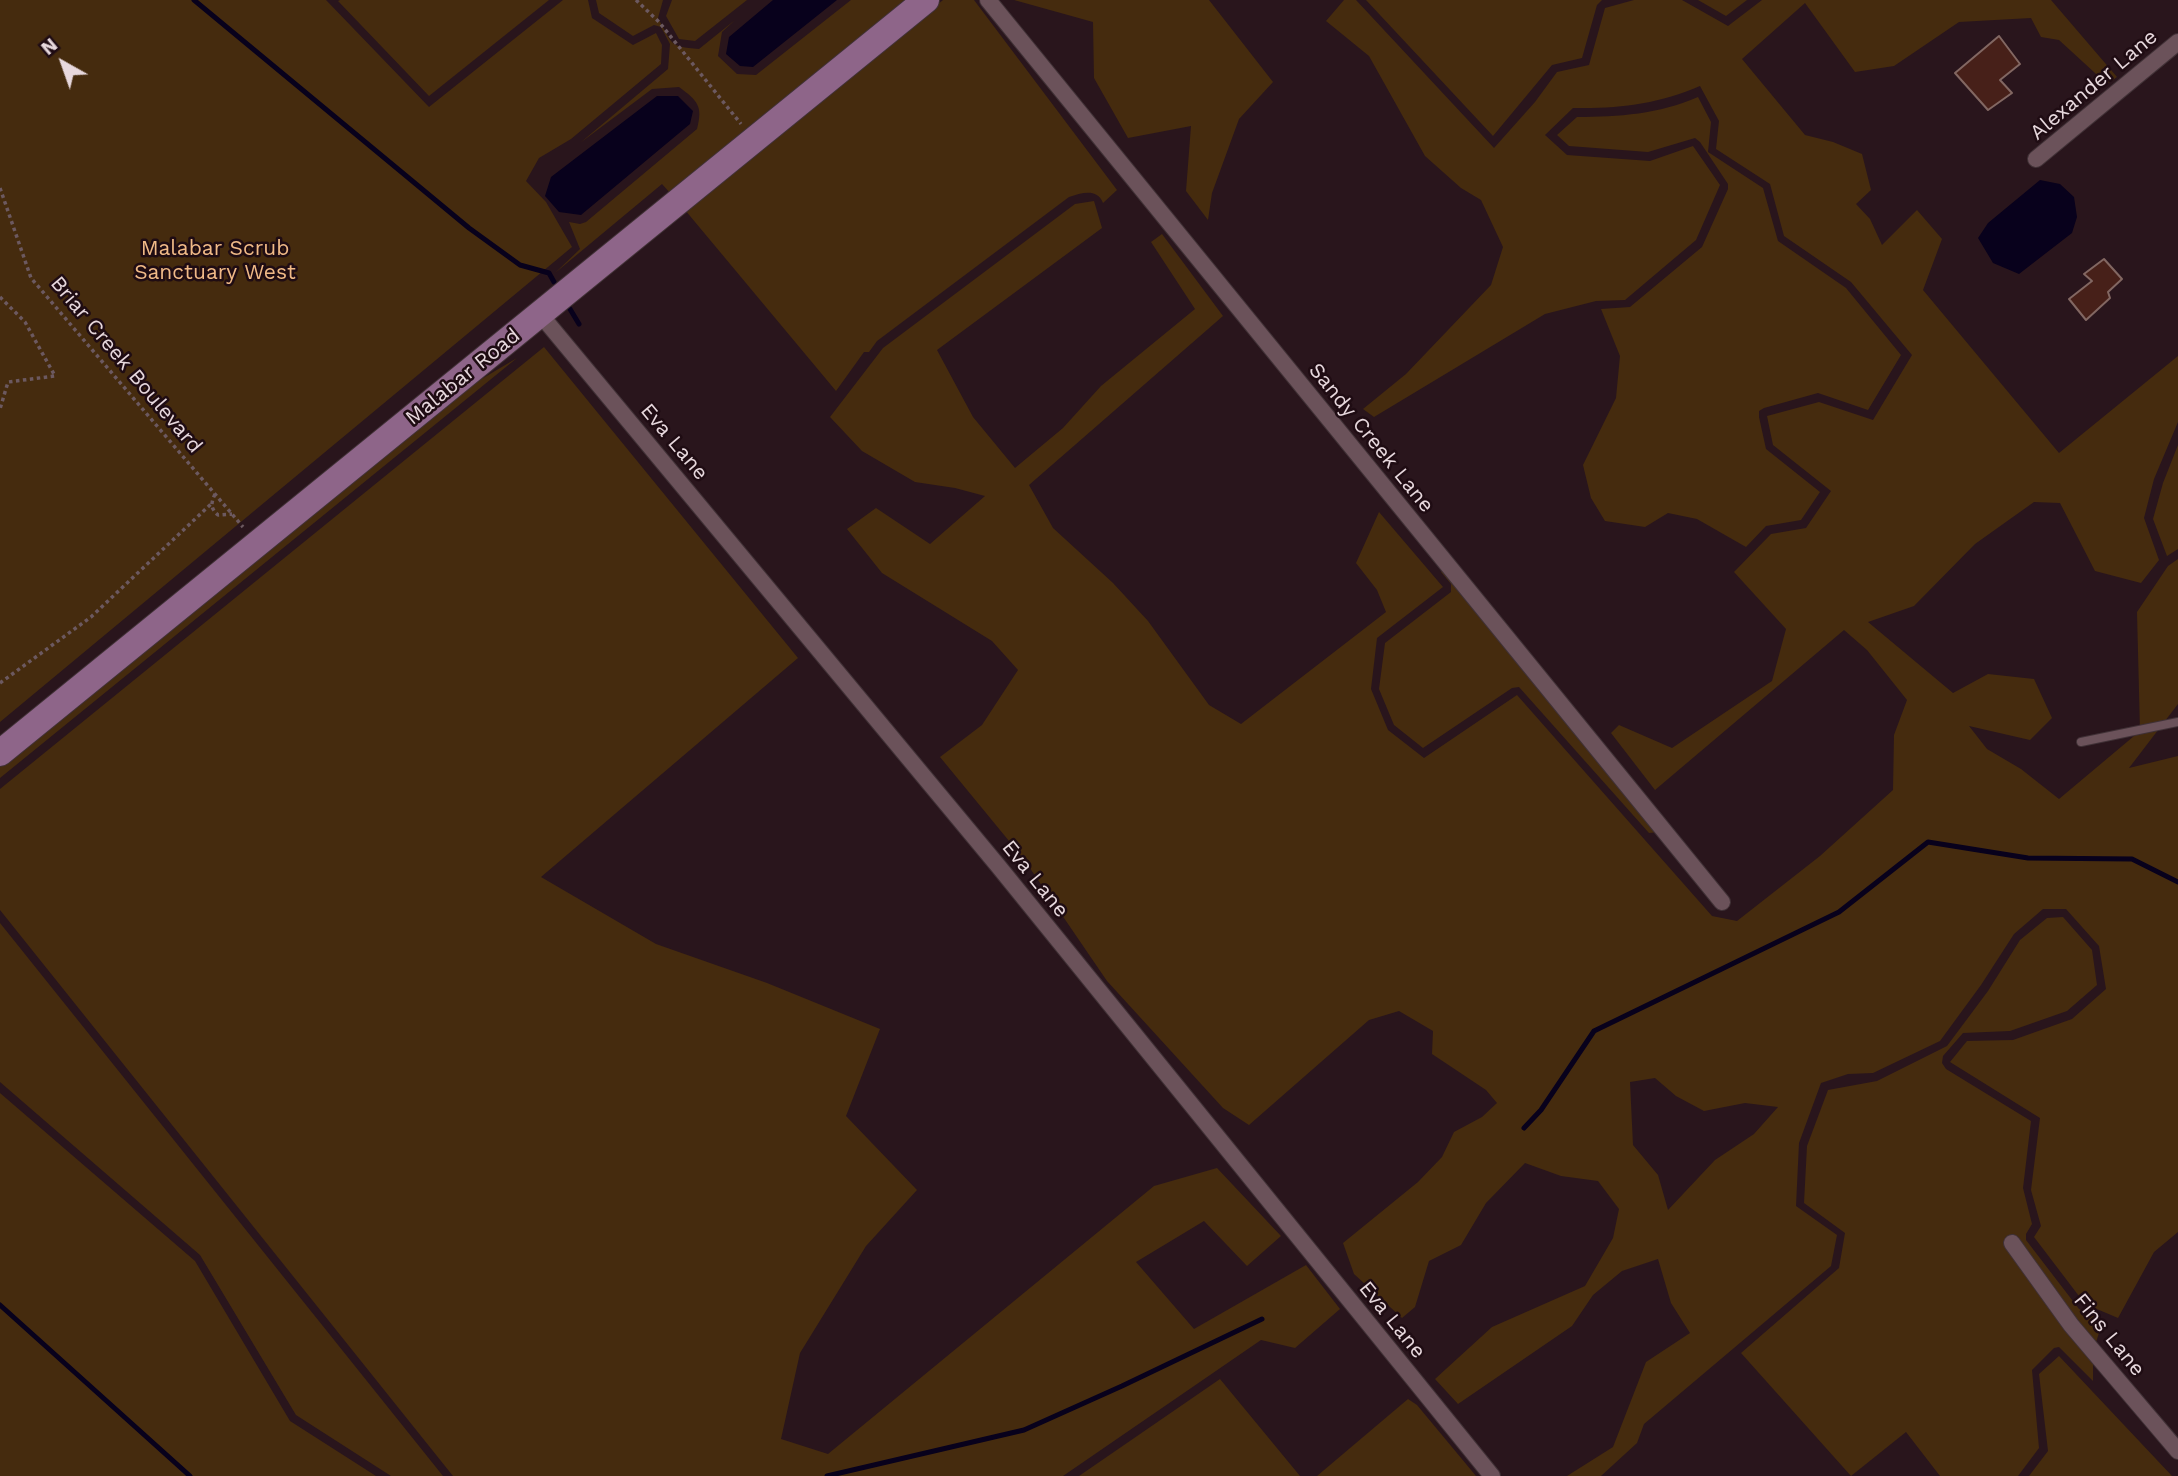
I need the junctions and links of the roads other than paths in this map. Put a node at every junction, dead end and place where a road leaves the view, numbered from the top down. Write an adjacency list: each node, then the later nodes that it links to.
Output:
1 (926, 0): 5 (main road, Malabar Road)
2 (988, 0): 9 (street, Sandy Creek Lane)
3 (2178, 42): 4 (street, Alexander Lane)
4 (2036, 159)
5 (540, 314): 8 (main road, Malabar Road); 12 (street, Eva Lane)
6 (2178, 722): 7 (lane)
7 (2081, 742)
8 (0, 753)
9 (1722, 902)
10 (2012, 1244): 11 (street, Fins Lane)
11 (2178, 1451)
12 (1492, 1476)

